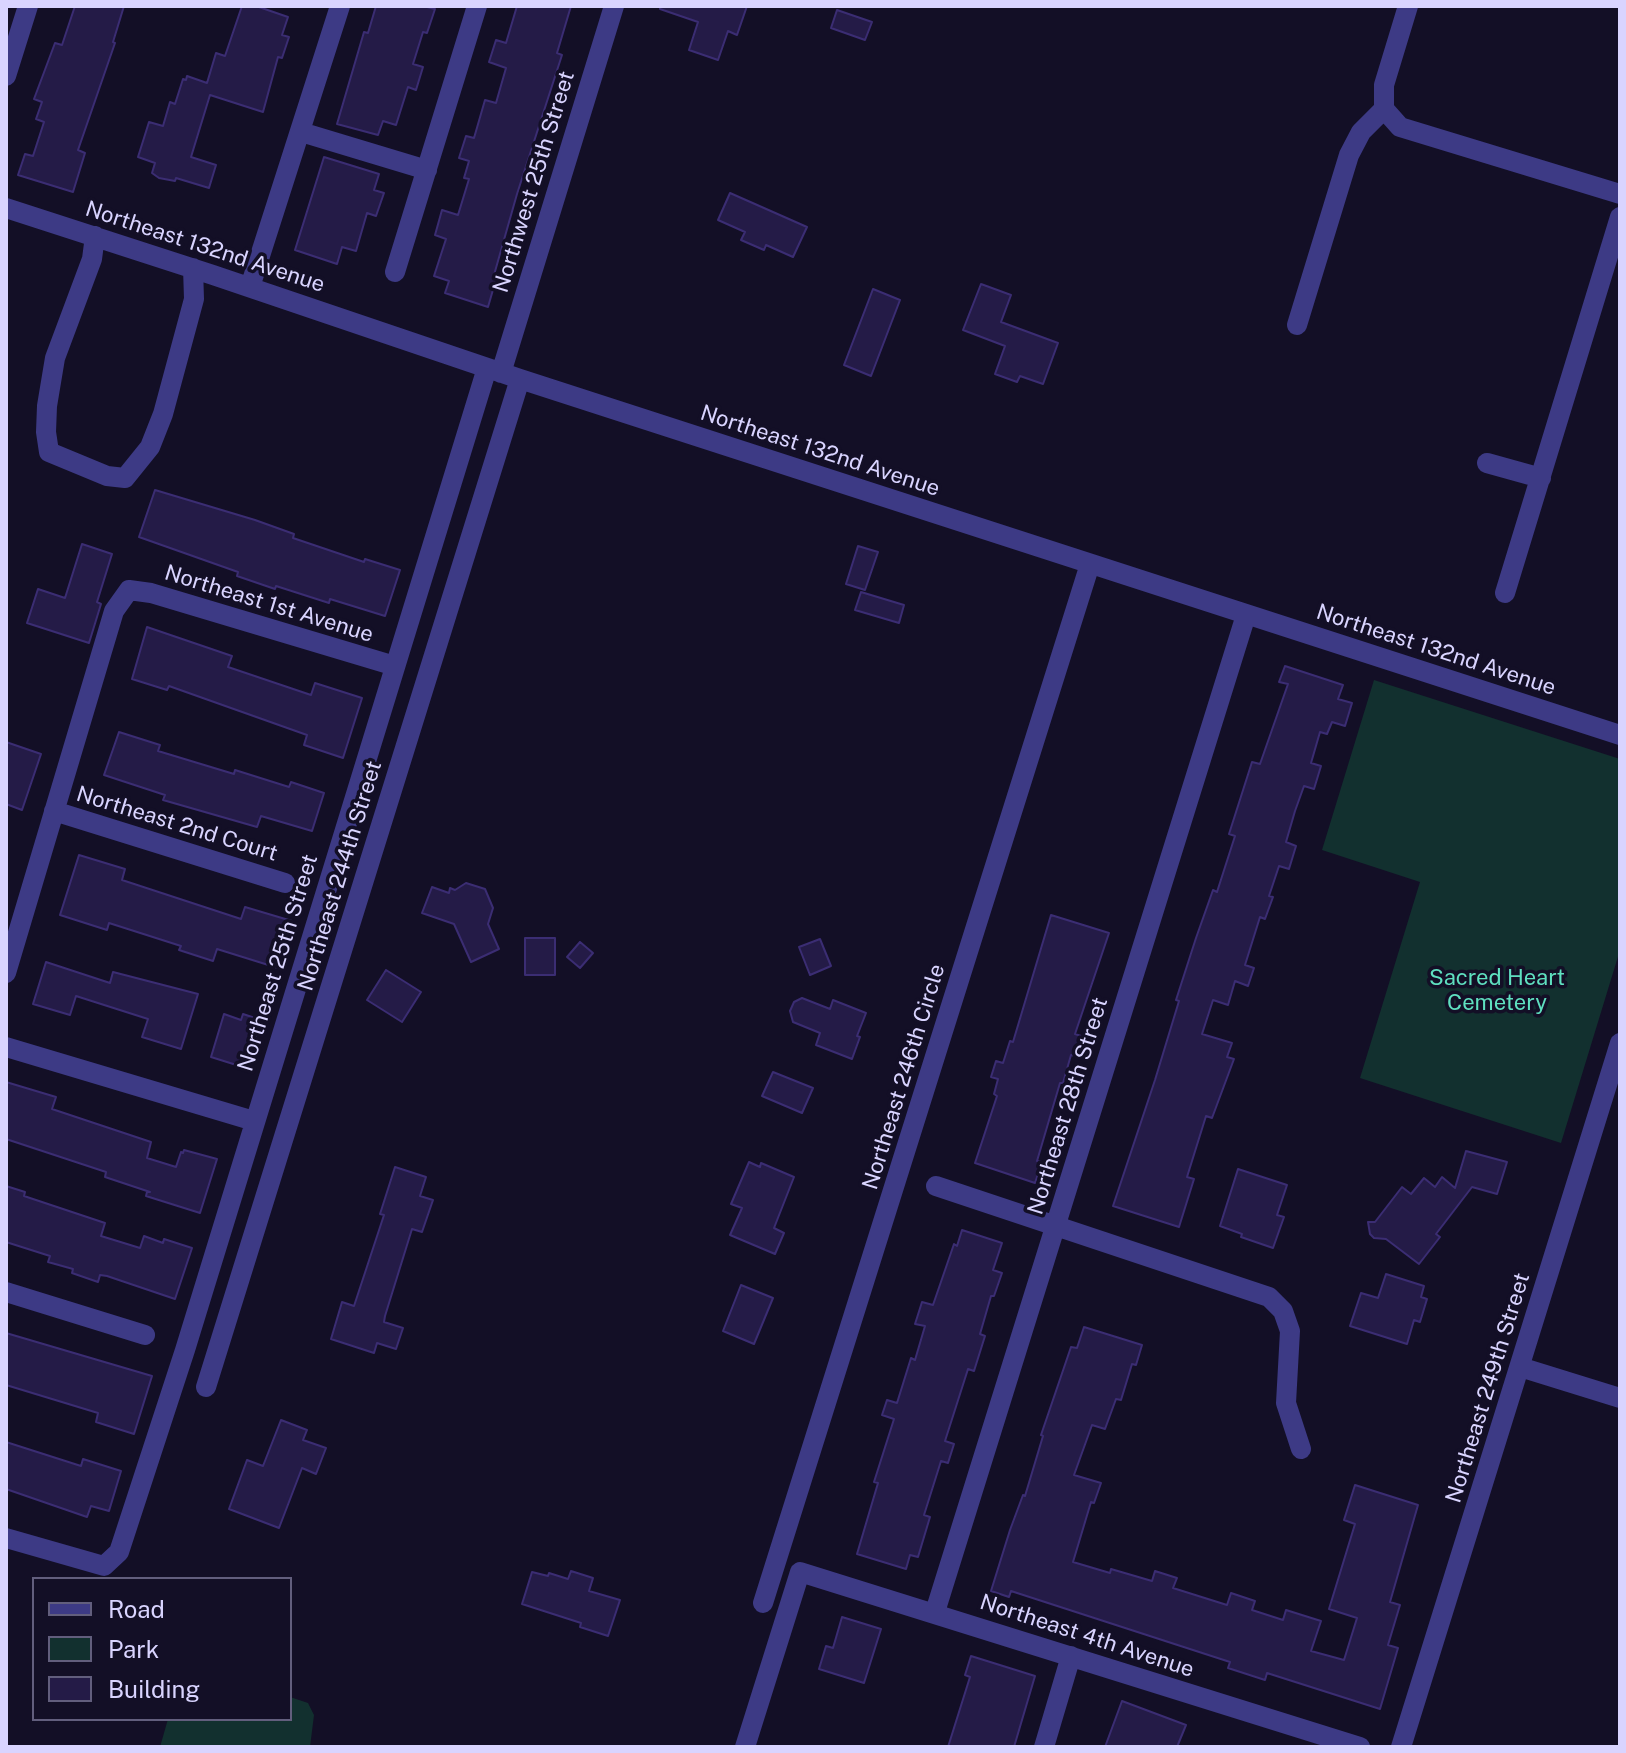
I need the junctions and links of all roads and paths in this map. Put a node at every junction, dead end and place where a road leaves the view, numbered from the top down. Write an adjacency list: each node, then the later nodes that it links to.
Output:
1 (28, 6): 6 (street)
2 (340, 6): 8 (street)
3 (477, 6): 9 (street)
4 (614, 6): 18 (street, Northwest 25th Street)
5 (1408, 6): 7 (street)
6 (6, 76)
7 (1384, 109): 10 (street); 17 (street)
8 (301, 132): 9 (street); 16 (street)
9 (427, 170): 15 (street)
10 (1620, 194)
11 (6, 208): 13 (street, Northeast 132nd Avenue)
12 (1620, 217): 20 (street)
13 (95, 236): 14 (street, Northeast 132nd Avenue); 14 (street)
14 (193, 268): 16 (street, Northeast 132nd Avenue)
15 (395, 272)
16 (250, 287): 18 (street, Northeast 132nd Avenue)
17 (1297, 325)
18 (503, 373): 21 (street, Northeast 132nd Avenue); 24 (street, Northeast 25th Street); 37 (street, Northeast 244th Street)
19 (1487, 463): 20 (street)
20 (1541, 478): 22 (street)
21 (1090, 564): 23 (street, Northeast 132nd Avenue); 41 (street, Northeast 246th Circle)
22 (1505, 593)
23 (1246, 615): 25 (street, Northeast 132nd Avenue); 33 (street, Northeast 28th Street)
24 (395, 666): 26 (street, Northeast 1st Avenue); 31 (street, Northeast 25th Street)
25 (1620, 735)
26 (54, 811): 27 (street, Northeast 2nd Court); 28 (street)
27 (285, 883)
28 (6, 973)
29 (6, 1047): 31 (street)
30 (1618, 1056): 36 (street, Northeast 249th Street)
31 (254, 1121): 40 (street, Northeast 25th Street)
32 (936, 1186): 33 (street)
33 (1056, 1225): 39 (street); 42 (street, Northeast 28th Street)
34 (6, 1292): 35 (street)
35 (145, 1335)
36 (1520, 1367): 38 (street); 47 (street, Northeast 249th Street)
37 (206, 1387)
38 (1620, 1398)
39 (1301, 1449)
40 (6, 1538)
41 (763, 1603)
42 (935, 1612): 43 (street, Northeast 4th Avenue); 44 (street, Northeast 4th Avenue)
43 (1071, 1656): 45 (street); 46 (street, Northeast 4th Avenue)
44 (745, 1747)
45 (1044, 1747)
46 (1360, 1747)
47 (1401, 1747)

